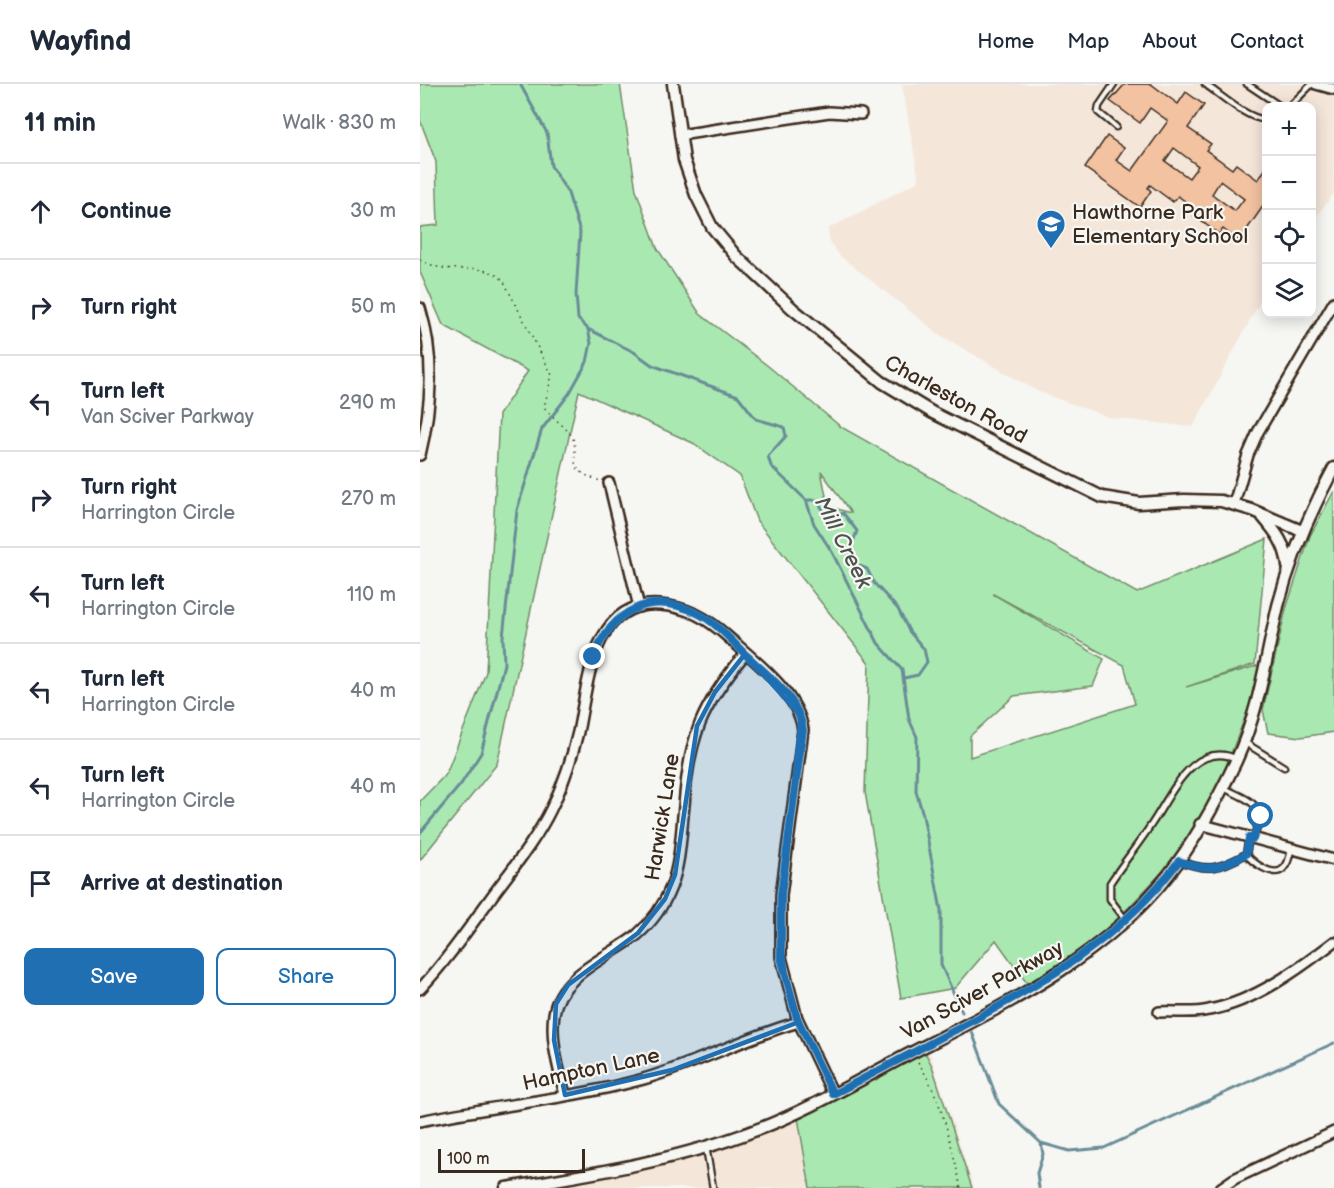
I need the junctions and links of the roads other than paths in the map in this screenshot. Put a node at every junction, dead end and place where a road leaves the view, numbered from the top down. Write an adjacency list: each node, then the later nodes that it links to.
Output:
1 (673, 84): 12 (street, Charleston Road)
2 (1114, 84): 11 (lane)
3 (1205, 84): 10 (lane)
4 (1247, 84): 7 (lane)
5 (1314, 84): 6 (street); 8 (lane)
6 (1334, 89)
7 (1274, 102)
8 (1294, 102)
9 (861, 114): 12 (street)
10 (1262, 120)
11 (1116, 127)
12 (680, 135): 19 (street, Charleston Road)
13 (1334, 302): 19 (street)
14 (420, 308): 15 (street)
15 (425, 354): 16 (street)
16 (420, 455)
17 (1334, 468): 21 (street, Van Sciver Parkway)
18 (609, 483): 23 (street)
19 (1234, 504): 20 (street, Charleston Road)
20 (1261, 514): 21 (street, Charleston Road); 22 (street)
21 (1302, 531): 22 (street, Van Sciver Parkway)
22 (1288, 569): 25 (street, Van Sciver Parkway)
23 (639, 607): 24 (street); 37 (street)
24 (745, 654): 39 (street); 41 (street, Harwick Lane)
25 (1244, 742): 26 (street, Van Sciver Parkway); 27 (lane)
26 (1237, 759): 28 (street, Van Sciver Parkway); 35 (lane)
27 (1284, 767)
28 (1222, 787): 29 (street, Van Sciver Parkway); 30 (lane)
29 (1200, 824): 30 (street); 34 (street, Van Sciver Parkway)
30 (1251, 838): 31 (street); 32 (lane)
31 (1292, 849): 32 (lane); 33 (street)
32 (1246, 854): 34 (lane)
33 (1334, 860)
34 (1179, 861): 35 (street, Van Sciver Parkway)
35 (1126, 920): 40 (street, Van Sciver Parkway)
36 (1334, 942): 38 (street)
37 (420, 989)
38 (1159, 1012)
39 (799, 1022): 40 (street); 41 (street, Hampton Lane)
40 (833, 1094): 44 (street, Van Sciver Parkway)
41 (565, 1095): 42 (street, Hampton Lane)
42 (420, 1121)
43 (1334, 1132): 47 (street)
44 (706, 1147): 45 (street, Van Sciver Parkway); 46 (lane)
45 (506, 1188)
46 (713, 1188)
47 (1221, 1188)

